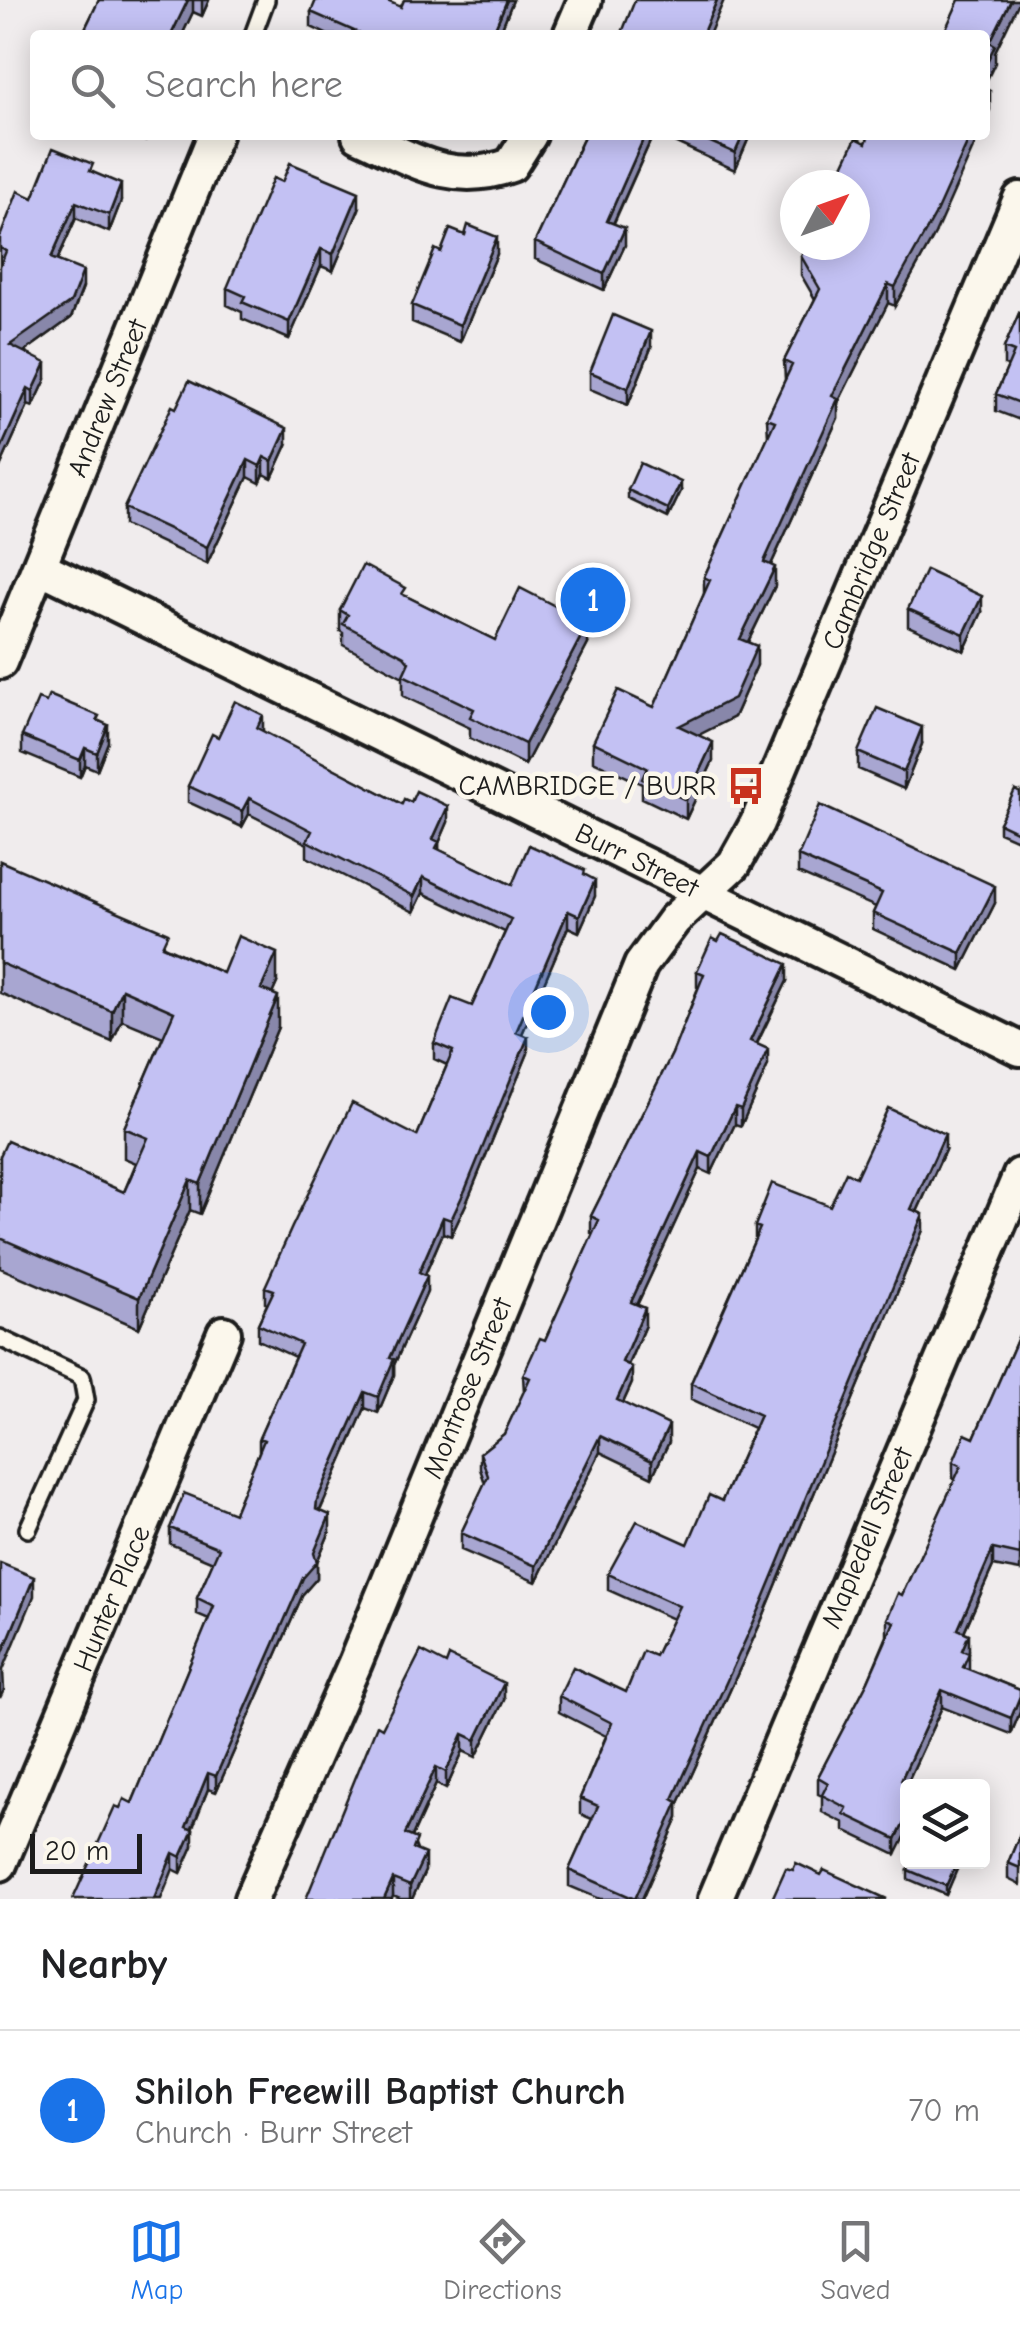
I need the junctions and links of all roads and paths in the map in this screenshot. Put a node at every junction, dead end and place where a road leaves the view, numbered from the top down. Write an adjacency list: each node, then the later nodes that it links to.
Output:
1 (266, 0): 3 (lane)
2 (585, 0): 4 (street)
3 (255, 30)
4 (572, 30)
5 (214, 140): 9 (street, Andrew Street)
6 (370, 140): 7 (street)
7 (527, 140)
8 (1020, 200): 11 (street, Cambridge Street)
9 (40, 566): 10 (street, Andrew Street); 11 (street, Burr Street)
10 (0, 662)
11 (704, 892): 12 (street, Burr Street); 18 (street, Montrose Street)
12 (1020, 1049)
13 (1020, 1175): 19 (street, Mapledell Street)
14 (224, 1333): 17 (street, Hunter Place)
15 (0, 1338): 16 (lane)
16 (28, 1529)
17 (0, 1864)
18 (251, 1899)
19 (715, 1899)

